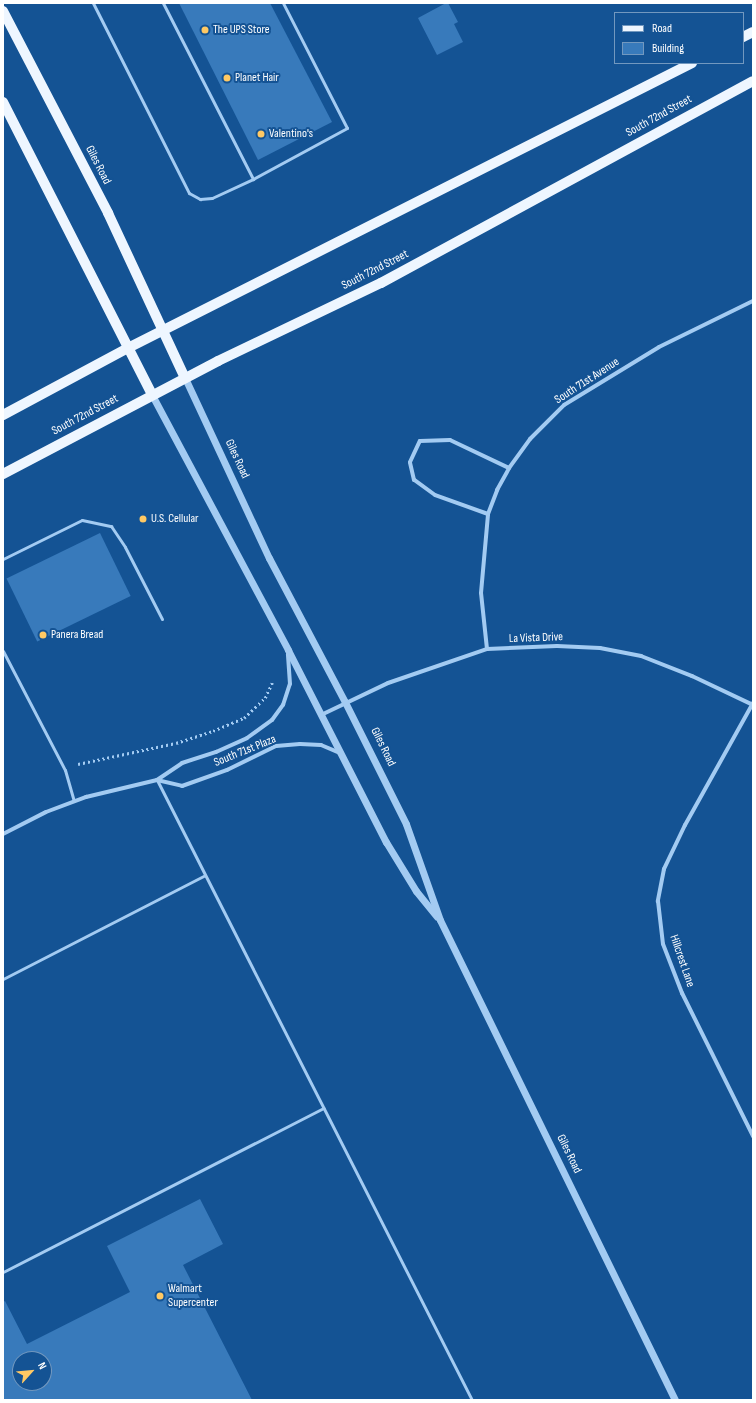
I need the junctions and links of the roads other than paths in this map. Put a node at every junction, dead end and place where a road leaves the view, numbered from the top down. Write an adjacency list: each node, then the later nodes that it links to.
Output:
1 (93, 3): 10 (lane)
2 (163, 3): 10 (lane)
3 (283, 3): 10 (lane)
4 (3, 10): 12 (main road, Giles Road)
5 (753, 32): 6 (main road)
6 (744, 36)
7 (690, 64): 12 (main road)
8 (753, 80): 14 (main road, South 72nd Street)
9 (3, 102): 13 (main road, Giles Road)
10 (253, 179)
11 (753, 301): 17 (street, South 71st Avenue)
12 (163, 330): 13 (main road); 14 (main road, Giles Road)
13 (128, 348): 15 (main road, Giles Road); 16 (main road)
14 (185, 378): 15 (main road, South 72nd Street); 25 (street, Giles Road)
15 (152, 395): 18 (main road, South 72nd Street); 23 (street, Giles Road)
16 (3, 415)
17 (509, 468): 19 (street, South 71st Avenue); 19 (street)
18 (3, 474)
19 (488, 514): 22 (street, South 71st Avenue)
20 (3, 559): 21 (lane)
21 (162, 619)
22 (488, 649): 25 (street, La Vista Drive); 26 (street, La Vista Drive)
23 (288, 650): 27 (street, Giles Road); 29 (street, South 71st Plaza)
24 (3, 651): 30 (lane)
25 (345, 702): 27 (street, La Vista Drive); 33 (street, Giles Road)
26 (753, 704): 36 (street, Hillcrest Lane)
27 (321, 714): 28 (street, Giles Road)
28 (341, 754): 29 (street, South 71st Plaza); 33 (street, Giles Road)
29 (157, 780): 30 (street, South 71st Plaza); 32 (lane)
30 (74, 802): 31 (street, South 71st Plaza)
31 (3, 834)
32 (205, 875): 34 (lane); 35 (lane)
33 (440, 920): 39 (street, Giles Road)
34 (3, 979)
35 (323, 1108): 37 (lane); 38 (lane)
36 (753, 1136)
37 (3, 1272)
38 (472, 1400)
39 (675, 1400)

